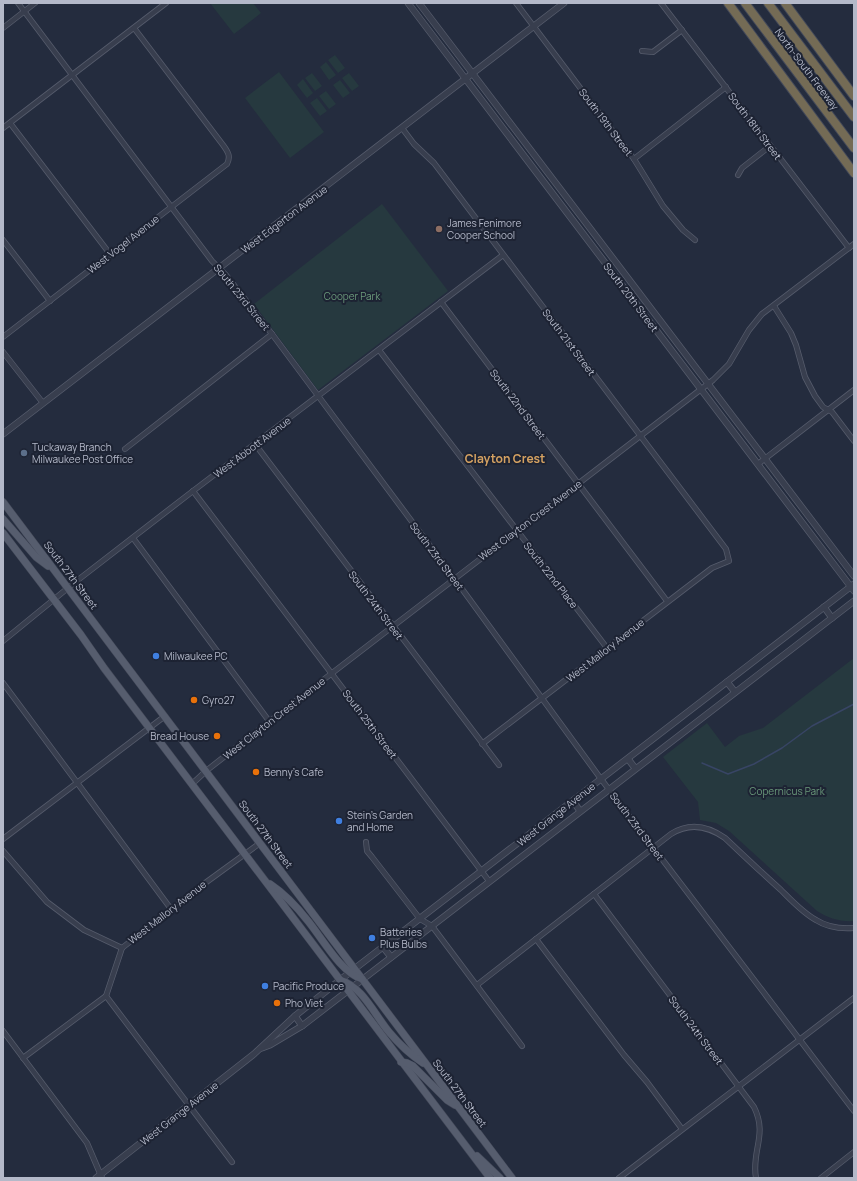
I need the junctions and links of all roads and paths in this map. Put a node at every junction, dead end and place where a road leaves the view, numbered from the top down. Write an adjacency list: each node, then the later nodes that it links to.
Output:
1 (18, 3): 13 (street, South 23rd Street)
2 (35, 3): 13 (street)
3 (166, 3): 16 (street)
4 (408, 3): 22 (street, South 20th Street)
5 (419, 3): 20 (street, South 20th Street)
6 (516, 3): 14 (street, South 19th Street)
7 (564, 3): 14 (street, West Edgerton Avenue)
8 (661, 3): 17 (street, South 18th Street)
9 (745, 3): 31 (highway, North-South Freeway)
10 (768, 3): 26 (highway, North-South Freeway)
11 (785, 3): 18 (highway)
12 (728, 4): 33 (highway)
13 (24, 12): 15 (street); 21 (street, South 23rd Street)
14 (534, 26): 20 (street, West Edgerton Avenue); 32 (street, South 19th Street)
15 (3, 28)
16 (134, 28): 21 (street); 35 (street, West Vogel Avenue)
17 (682, 30): 19 (street); 23 (street, South 18th Street)
18 (819, 48): 24 (highway); 25 (highway)
19 (642, 51)
20 (473, 73): 22 (street, West Edgerton Avenue); 50 (street, South 20th Street)
21 (72, 75): 27 (street); 35 (street, South 23rd Street)
22 (466, 79): 29 (street, West Edgerton Avenue); 51 (street, South 20th Street)
23 (726, 87): 30 (street, South 18th Street); 32 (street)
24 (854, 88)
25 (854, 96)
26 (854, 117)
27 (10, 122): 28 (street); 40 (street)
28 (3, 128)
29 (402, 128): 41 (street, South 21st Street); 42 (street, West Edgerton Avenue)
30 (770, 146): 34 (street); 39 (street, South 18th Street)
31 (854, 148)
32 (634, 159): 37 (street, South 19th Street)
33 (854, 173)
34 (738, 175)
35 (171, 208): 40 (street, West Vogel Avenue); 42 (street, South 23rd Street)
36 (3, 240): 43 (street)
37 (695, 240)
38 (854, 244): 39 (street, West Clayton Crest Avenue)
39 (849, 248): 45 (street, West Clayton Crest Avenue)
40 (110, 254): 43 (street, West Vogel Avenue)
41 (503, 255): 44 (street, West Abbott Avenue); 57 (street, South 21st Street)
42 (219, 268): 46 (street, South 23rd Street); 54 (street, West Edgerton Avenue)
43 (50, 301): 47 (street, West Vogel Avenue)
44 (441, 302): 48 (street, West Abbott Avenue); 63 (street, South 22nd Street)
45 (774, 306): 50 (street, West Clayton Crest Avenue); 55 (street)
46 (272, 334): 53 (street, South 23rd Street); 60 (street)
47 (3, 337)
48 (379, 350): 53 (street, West Abbott Avenue); 67 (street, South 22nd Place)
49 (3, 352): 54 (street)
50 (708, 384): 51 (street, West Clayton Crest Avenue); 61 (street, South 20th Street)
51 (701, 389): 57 (street, West Clayton Crest Avenue); 62 (street, South 20th Street)
52 (854, 390): 55 (street)
53 (318, 396): 59 (street, West Abbott Avenue); 73 (street, South 23rd Street)
54 (43, 403): 56 (street, West Edgerton Avenue)
55 (828, 410): 58 (street); 61 (street)
56 (3, 434)
57 (640, 435): 63 (street, West Clayton Crest Avenue); 70 (street, South 21st Street)
58 (854, 441)
59 (255, 444): 64 (street, West Abbott Avenue); 81 (street, South 24th Street)
60 (125, 449)
61 (765, 458): 62 (street); 72 (street, South 20th Street)
62 (758, 464): 74 (street, South 20th Street)
63 (578, 484): 67 (street, West Clayton Crest Avenue); 78 (street, South 22nd Street)
64 (193, 491): 69 (street, West Abbott Avenue); 84 (street, South 25th Street)
65 (3, 502): 71 (main road, South 27th Street)
66 (3, 519): 71 (main road)
67 (516, 530): 73 (street, West Clayton Crest Avenue); 83 (street, South 22nd Place)
68 (3, 533): 76 (main road)
69 (133, 538): 75 (street, West Abbott Avenue); 90 (street)
70 (729, 561): 78 (street, West Mallory Avenue)
71 (54, 569): 75 (main road, South 27th Street)
72 (854, 576)
73 (454, 578): 81 (street, West Clayton Crest Avenue); 88 (street, South 23rd Street)
74 (853, 587): 79 (street, West Grange Avenue)
75 (68, 588): 76 (street, West Abbott Avenue); 89 (main road, South 27th Street)
76 (54, 600): 82 (street, West Abbott Avenue); 91 (main road)
77 (854, 600): 80 (street, West Grange Avenue)
78 (668, 601): 83 (street, West Mallory Avenue)
79 (824, 607): 80 (street); 85 (street, West Grange Avenue)
80 (832, 618): 87 (street, West Grange Avenue)
81 (393, 626): 84 (street, West Clayton Crest Avenue); 92 (street, South 24th Street)
82 (3, 641)
83 (607, 648): 88 (street, West Mallory Avenue)
84 (332, 674): 90 (street, West Clayton Crest Avenue); 109 (street, South 25th Street)
85 (728, 682): 87 (street); 93 (street, West Grange Avenue)
86 (3, 683): 98 (street)
87 (735, 692): 95 (street, West Grange Avenue)
88 (542, 698): 92 (street, West Mallory Avenue); 97 (street, South 23rd Street)
89 (165, 716): 91 (street); 96 (main road, South 27th Street)
90 (269, 721): 96 (street, West Clayton Crest Avenue)
91 (149, 728): 98 (street); 99 (main road)
92 (482, 744): 94 (street, South 24th Street)
93 (628, 758): 95 (street); 97 (street, West Grange Avenue)
94 (499, 765)
95 (635, 768): 100 (street, West Grange Avenue)
96 (206, 771): 99 (street, West Clayton Crest Avenue); 105 (main road, South 27th Street)
97 (601, 779): 100 (street, South 23rd Street); 101 (street, West Grange Avenue)
98 (77, 783): 103 (street); 113 (street)
99 (192, 784): 108 (main road)
100 (609, 788): 102 (street, West Grange Avenue); 106 (street, South 23rd Street)
101 (573, 801): 102 (street); 109 (street, West Grange Avenue)
102 (580, 811): 111 (street, West Grange Avenue)
103 (3, 839)
104 (366, 842): 114 (street)
105 (260, 843): 108 (street, West Mallory Avenue); 121 (main road, South 27th Street)
106 (653, 848): 112 (street); 116 (street); 131 (street, South 23rd Street)
107 (3, 851): 119 (street)
108 (245, 854): 110 (main road); 113 (street, West Mallory Avenue)
109 (482, 871): 111 (street, South 25th Street); 114 (street, West Grange Avenue)
110 (266, 881): 121 (main road); 123 (main road)
111 (489, 881): 115 (street, West Grange Avenue)
112 (594, 894): 117 (street); 137 (street, South 24th Street)
113 (171, 909): 119 (street, West Mallory Avenue)
114 (420, 919): 115 (street); 118 (street, West Grange Avenue)
115 (432, 926): 120 (street, West Grange Avenue); 124 (street)
116 (854, 928)
117 (536, 938): 124 (street); 141 (street)
118 (383, 946): 120 (street); 121 (street, West Grange Avenue)
119 (122, 948): 126 (street, West Mallory Avenue)
120 (391, 957): 122 (street, West Grange Avenue)
121 (352, 971): 122 (main road, South 27th Street); 123 (street, West Grange Avenue)
122 (362, 979): 125 (street, West Grange Avenue); 136 (main road, South 27th Street)
123 (340, 980): 125 (main road); 128 (street, West Grange Avenue)
124 (477, 985): 132 (street)
125 (350, 988): 129 (street, West Grange Avenue); 135 (main road); 136 (main road)
126 (106, 996): 134 (street); 138 (street)
127 (854, 998): 131 (street)
128 (295, 1016): 129 (street); 133 (street, West Grange Avenue)
129 (302, 1026): 133 (street, West Grange Avenue)
130 (3, 1031): 134 (street)
131 (800, 1039): 137 (street); 140 (street, South 23rd Street)
132 (522, 1046)
133 (261, 1048): 138 (street, West Grange Avenue)
134 (23, 1058): 145 (street)
135 (402, 1062): 139 (main road); 142 (main road)
136 (429, 1067): 139 (main road, South 27th Street)
137 (739, 1086): 141 (street); 150 (street, South 24th Street)
138 (190, 1105): 144 (street); 145 (street, West Grange Avenue)
139 (459, 1107): 148 (main road, South 27th Street)
140 (854, 1111)
141 (682, 1129): 149 (street)
142 (464, 1144): 146 (main road); 147 (main road)
143 (854, 1152): 151 (street)
144 (232, 1162)
145 (100, 1177)
146 (490, 1178)
147 (500, 1178)
148 (512, 1178)
149 (619, 1178)
150 (756, 1178)
151 (821, 1178)

